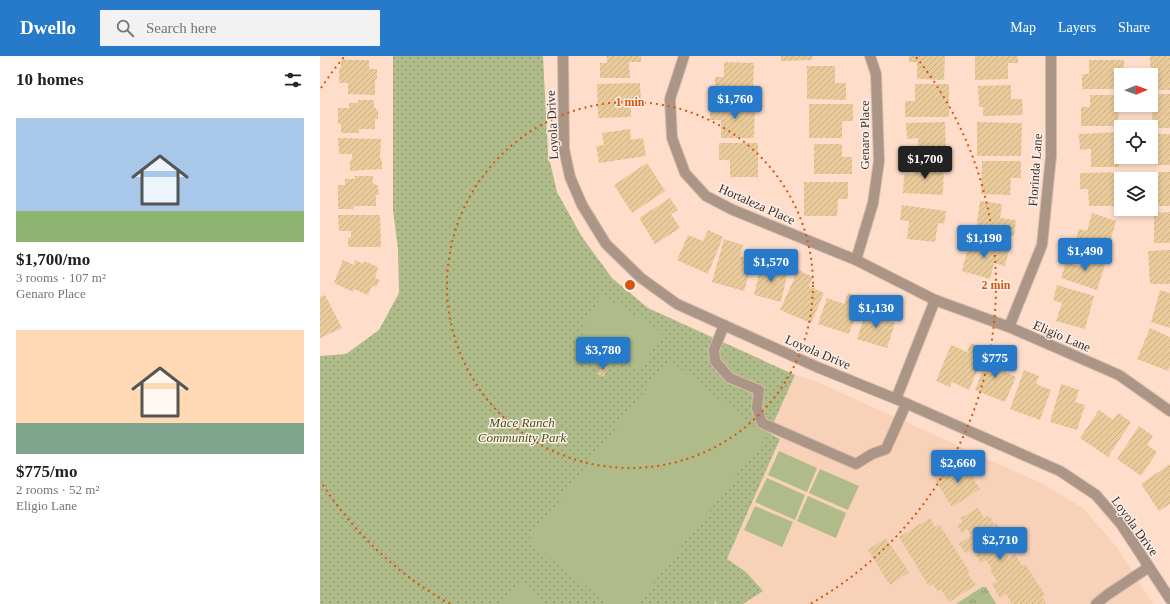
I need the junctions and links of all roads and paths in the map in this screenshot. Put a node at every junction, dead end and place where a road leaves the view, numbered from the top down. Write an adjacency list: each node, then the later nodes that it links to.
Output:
1 (563, 56): 7 (street, Loyola Drive)
2 (684, 56): 5 (street, Hortaleza Place)
3 (870, 56): 5 (street, Genaro Place)
4 (1051, 56): 8 (street, Florinda Lane)
5 (856, 260): 6 (street, Hortaleza Place)
6 (935, 300): 8 (street, Eligio Lane); 9 (street)
7 (724, 325): 9 (street, Loyola Drive); 10 (street)
8 (1009, 327): 11 (street, Eligio Lane)
9 (896, 399): 10 (street, Loyola Drive)
10 (906, 404): 12 (street, Loyola Drive)
11 (1170, 411)
12 (1149, 567): 13 (street, Loyola Drive); 14 (street)
13 (1170, 599)
14 (1096, 604)

